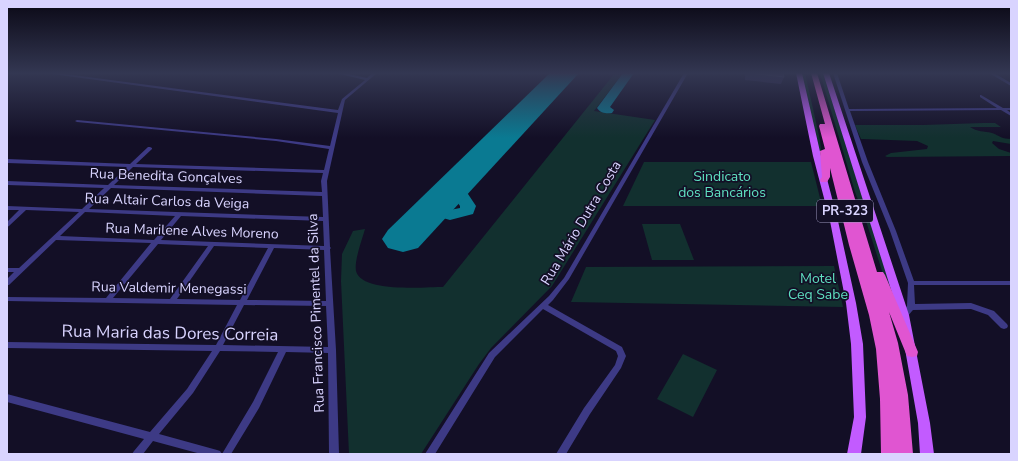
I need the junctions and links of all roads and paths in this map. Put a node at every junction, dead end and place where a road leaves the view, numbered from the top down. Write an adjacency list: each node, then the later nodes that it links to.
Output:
1 (209, 95): 13 (street)
2 (350, 95): 13 (street, Rua Francisco Pimentel da Silva)
3 (673, 95): 48 (street, Rua Mário Dutra Costa)
4 (804, 95): 22 (main road)
5 (815, 95): 16 (highway, PR-323)
6 (820, 95): 37 (highway, PR-323)
7 (832, 95): 49 (main road)
8 (842, 95): 12 (street)
9 (981, 96): 10 (street)
10 (1001, 108): 11 (street); 12 (street); 14 (street)
11 (1011, 109)
12 (847, 110): 42 (street)
13 (340, 112): 18 (street, Rua Francisco Pimentel da Silva)
14 (1011, 115)
15 (76, 121): 18 (street)
16 (827, 142): 22 (highway); 65 (highway, PR-323)
17 (150, 148): 20 (street)
18 (332, 148): 21 (street, Rua Francisco Pimentel da Silva)
19 (7, 161): 20 (street)
20 (131, 166): 21 (street); 24 (street)
21 (326, 172): 25 (street, Rua Francisco Pimentel da Silva)
22 (824, 180): 64 (main road)
23 (7, 183): 24 (street, Rua Benedita Gonçalves)
24 (109, 186): 25 (street, Rua Benedita Gonçalves); 28 (street)
25 (325, 194): 30 (street, Rua Francisco Pimentel da Silva)
26 (7, 208): 27 (street, Rua Altair Carlos da Veiga)
27 (25, 208): 28 (street, Rua Altair Carlos da Veiga); 31 (street)
28 (85, 210): 29 (street, Rua Altair Carlos da Veiga); 32 (street)
29 (179, 214): 30 (street, Rua Altair Carlos da Veiga); 33 (street)
30 (326, 219): 36 (street, Rua Francisco Pimentel da Silva)
31 (7, 225)
32 (55, 238): 33 (street, Rua Marilene Alves Moreno); 39 (street)
33 (156, 242): 34 (street, Rua Marilene Alves Moreno); 44 (street)
34 (212, 244): 35 (street, Rua Marilene Alves Moreno); 45 (street)
35 (272, 246): 36 (street, Rua Marilene Alves Moreno); 46 (street)
36 (328, 248): 47 (street, Rua Francisco Pimentel da Silva)
37 (872, 268): 55 (highway); 66 (highway, PR-323)
38 (7, 270): 39 (street)
39 (20, 270): 40 (street)
40 (7, 283)
41 (1011, 283): 42 (street)
42 (911, 284): 49 (street)
43 (7, 299): 44 (street, Rua Valdemir Menegassi)
44 (108, 300): 45 (street, Rua Valdemir Menegassi)
45 (172, 301): 46 (street, Rua Valdemir Menegassi)
46 (242, 302): 47 (street, Rua Valdemir Menegassi); 52 (street)
47 (330, 304): 54 (street, Rua Francisco Pimentel da Silva)
48 (542, 306): 62 (street); 63 (street, Rua Mário Dutra Costa)
49 (908, 311): 50 (street); 55 (main road)
50 (1004, 326)
51 (7, 345): 52 (street, Rua Maria das Dores Correia)
52 (218, 348): 53 (street, Rua Maria das Dores Correia); 57 (street)
53 (283, 350): 54 (street, Rua Maria das Dores Correia); 60 (street)
54 (332, 350): 61 (street, Rua Francisco Pimentel da Silva)
55 (912, 352): 67 (main road)
56 (7, 398): 57 (street)
57 (152, 436): 58 (street); 59 (street)
58 (137, 454)
59 (217, 454)
60 (226, 454)
61 (334, 454)
62 (430, 454)
63 (561, 454)
64 (854, 454)
65 (889, 454)
66 (905, 454)
67 (926, 454)

